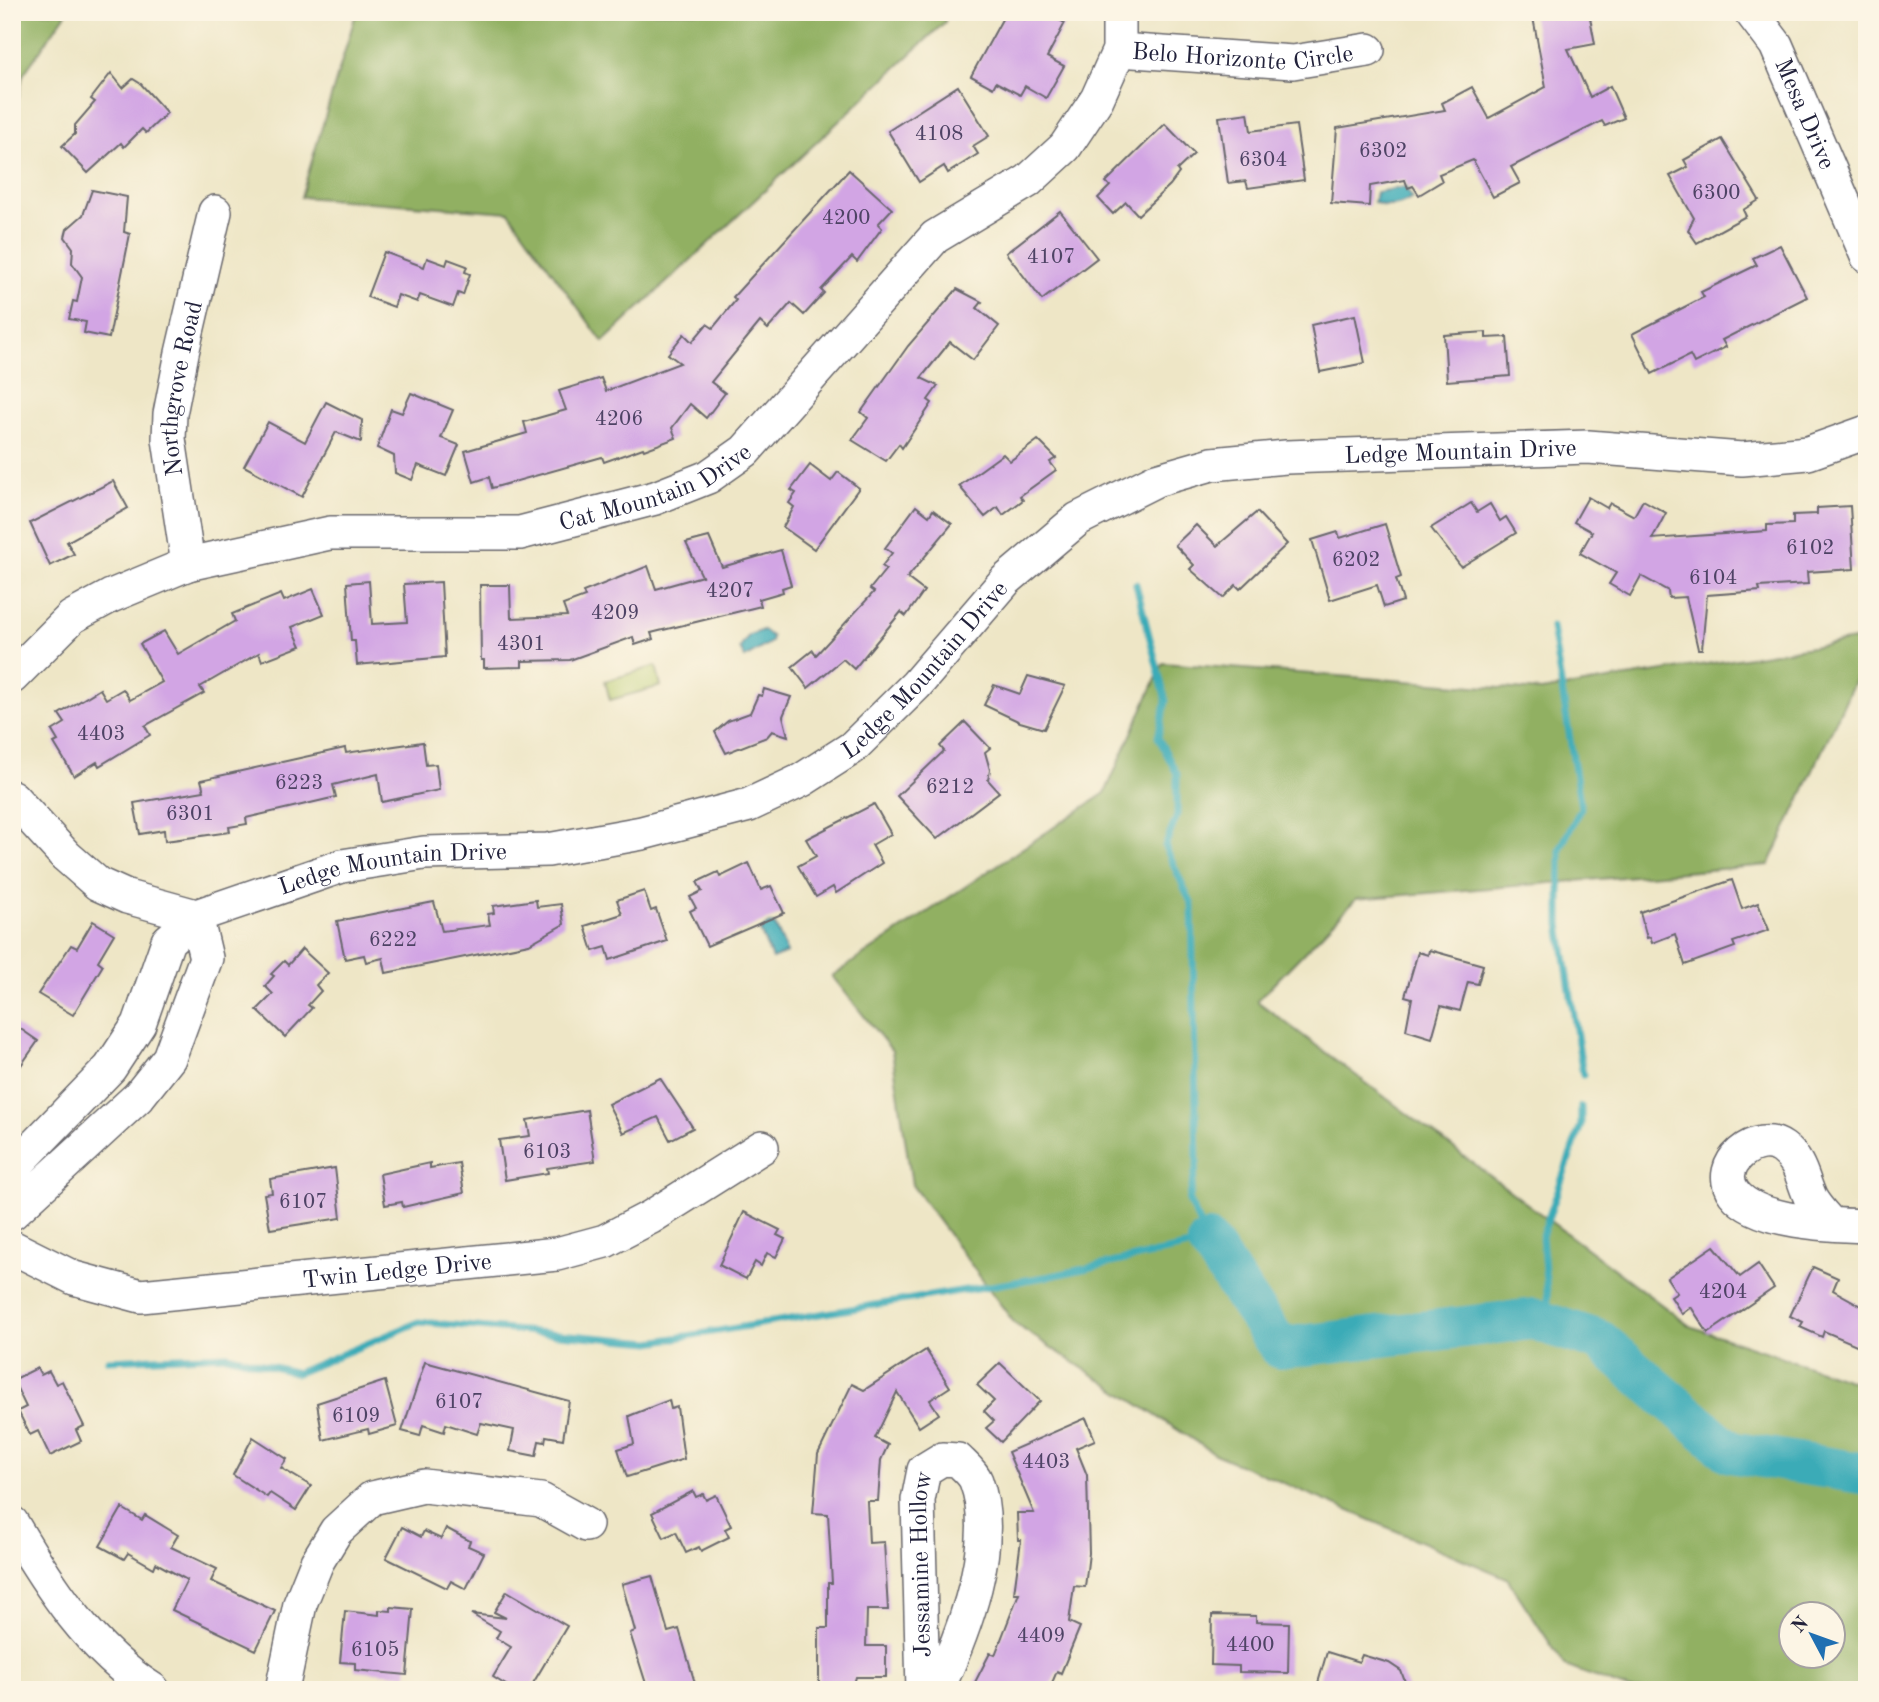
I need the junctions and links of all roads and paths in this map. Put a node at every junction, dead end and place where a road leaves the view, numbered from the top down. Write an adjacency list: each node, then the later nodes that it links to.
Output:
1 (1119, 12): 3 (street, Cat Mountain Drive)
2 (1751, 12): 6 (street, Mesa Drive)
3 (1119, 50): 4 (street, Belo Horizonte Circle); 8 (street, Cat Mountain Drive)
4 (1368, 50)
5 (215, 212): 8 (street, Northgrove Road)
6 (1867, 256)
7 (1867, 432): 11 (street, Ledge Mountain Drive)
8 (188, 564): 9 (street, Cat Mountain Drive)
9 (12, 677)
10 (12, 797): 11 (street)
11 (196, 916): 13 (street); 14 (street)
12 (762, 1147): 17 (street, Twin Ledge Drive)
13 (12, 1169)
14 (12, 1213)
15 (1831, 1224): 16 (street)
16 (1867, 1226)
17 (12, 1247)
18 (12, 1523): 20 (street)
19 (586, 1525): 21 (street)
20 (133, 1685)
21 (282, 1690)
22 (923, 1690): 23 (street, Jessamine Hollow)
23 (937, 1690)

